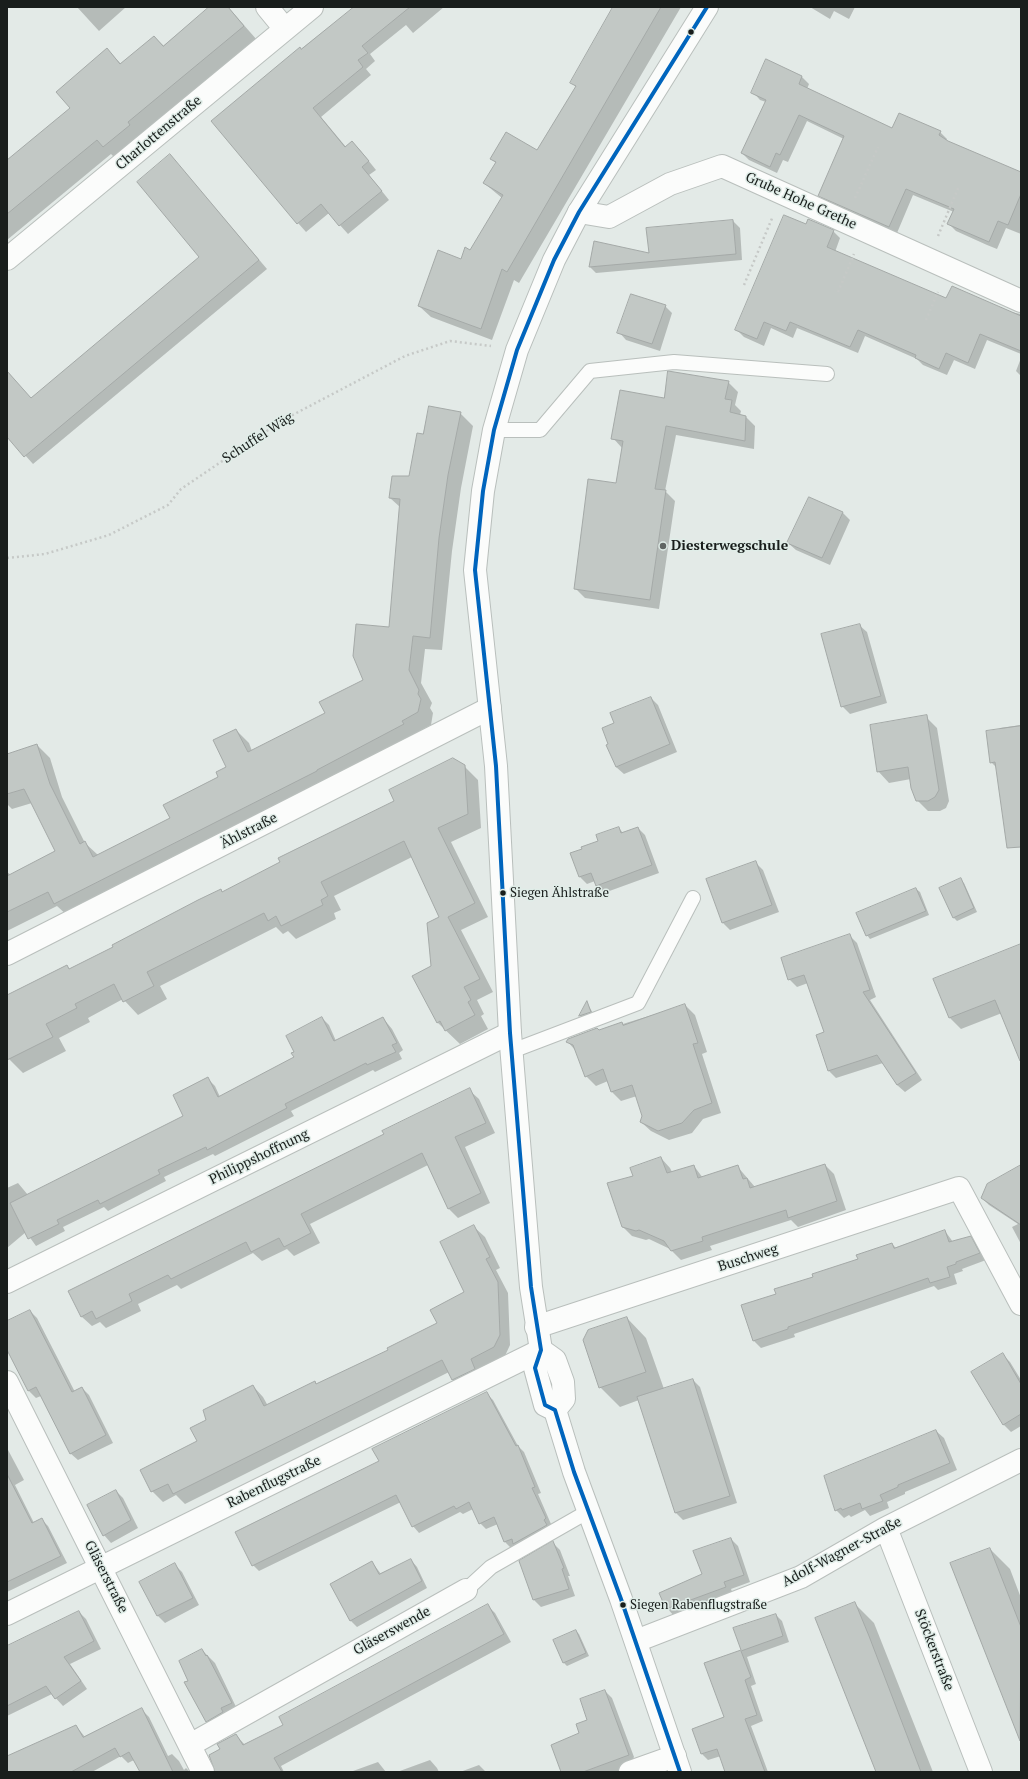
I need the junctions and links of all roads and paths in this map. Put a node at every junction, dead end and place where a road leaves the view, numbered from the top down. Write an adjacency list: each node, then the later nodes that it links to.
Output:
1 (267, 7): 4 (street)
2 (312, 7): 4 (street, Charlottenstraße)
3 (707, 7): 8 (street)
4 (285, 29): 11 (street, Charlottenstraße)
5 (878, 147): 9 (path)
6 (959, 186): 12 (path)
7 (783, 192): 8 (street, Grube Hohe Grethe); 9 (street, Grube Hohe Grethe); 13 (path)
8 (579, 212): 16 (street)
9 (844, 221): 10 (street, Grube Hohe Grethe)
10 (865, 230): 12 (street, Grube Hohe Grethe); 14 (path)
11 (7, 259)
12 (929, 259): 15 (street, Grube Hohe Grethe)
13 (744, 285)
14 (838, 292)
15 (1021, 301)
16 (517, 350): 18 (street); 19 (path, Schuffel Wäg)
17 (827, 374): 18 (lane)
18 (494, 430): 20 (street)
19 (7, 558)
20 (490, 708): 22 (street, Ählstraße); 23 (street)
21 (693, 898): 23 (lane)
22 (7, 954)
23 (511, 1042): 24 (street, Philippshoffnung); 26 (street)
24 (7, 1282)
25 (1021, 1304): 26 (street, Buschweg)
26 (536, 1328): 27 (street)
27 (540, 1350): 31 (street); 33 (street, Rabenflugstraße)
28 (7, 1382): 29 (street, Gläserstraße)
29 (12, 1404): 33 (street, Gläserstraße)
30 (1021, 1460): 32 (street, Adolf-Wagner-Straße)
31 (589, 1511): 34 (lane, Gläserswende); 36 (street)
32 (886, 1528): 36 (street, Adolf-Wagner-Straße); 41 (street, Stöckerstraße)
33 (101, 1568): 35 (street, Rabenflugstraße); 37 (street, Gläserstraße)
34 (466, 1590): 37 (street, Gläserswende)
35 (7, 1614)
36 (636, 1642): 38 (street)
37 (190, 1745): 39 (street, Gläserstraße)
38 (677, 1764): 40 (street)
39 (203, 1772)
40 (630, 1772)
41 (981, 1772)

